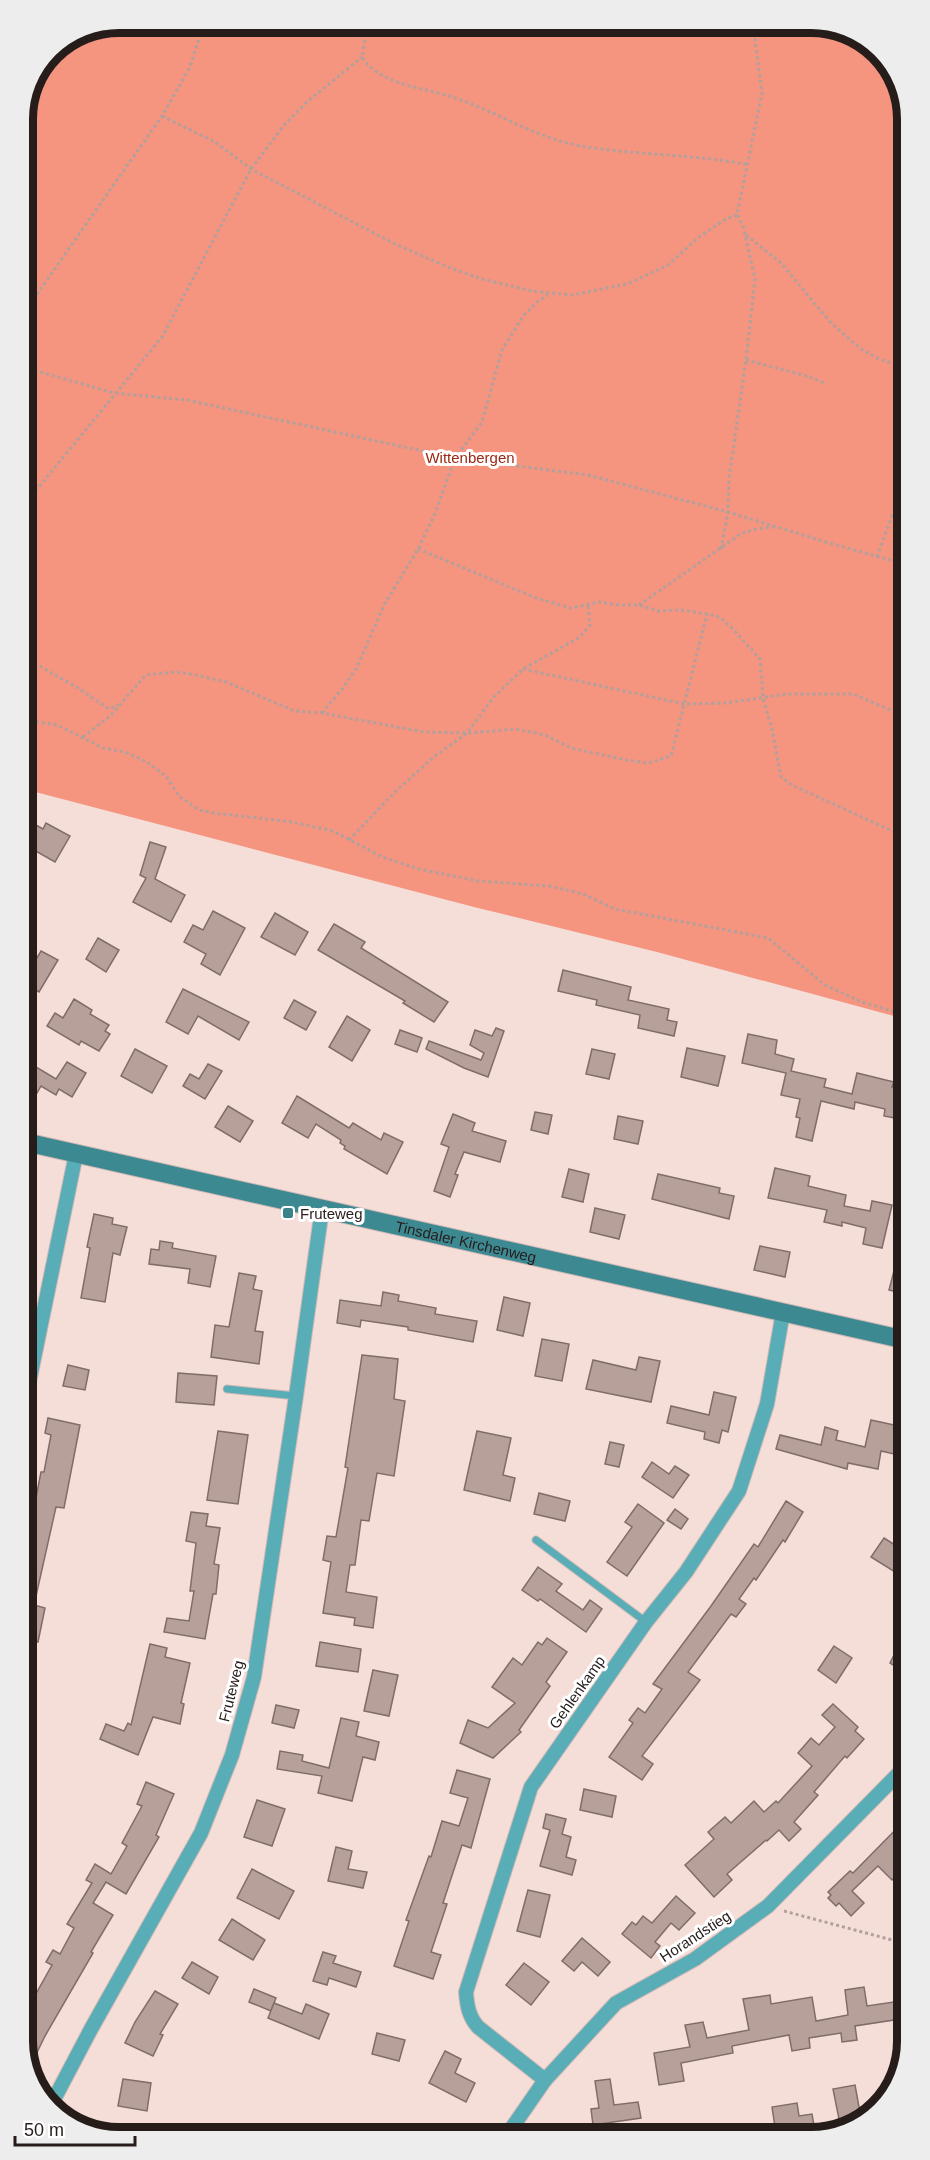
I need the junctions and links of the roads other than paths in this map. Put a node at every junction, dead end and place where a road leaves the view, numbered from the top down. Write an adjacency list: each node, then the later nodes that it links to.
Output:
1 (33, 1144): 2 (street, Tinsdaler Kirchenweg)
2 (76, 1154): 3 (street, Tinsdaler Kirchenweg); 6 (street)
3 (322, 1209): 4 (street, Tinsdaler Kirchenweg); 8 (street, Fruteweg)
4 (783, 1312): 5 (street, Tinsdaler Kirchenweg); 10 (street, Gehlenkamp)
5 (897, 1338)
6 (33, 1363)
7 (227, 1389): 8 (lane)
8 (296, 1396): 13 (street, Fruteweg)
9 (536, 1540): 10 (lane)
10 (646, 1622): 12 (street, Gehlenkamp)
11 (897, 1775): 12 (street, Horandstieg)
12 (545, 2079): 14 (street, Horandstieg)
13 (55, 2098)
14 (512, 2127)

